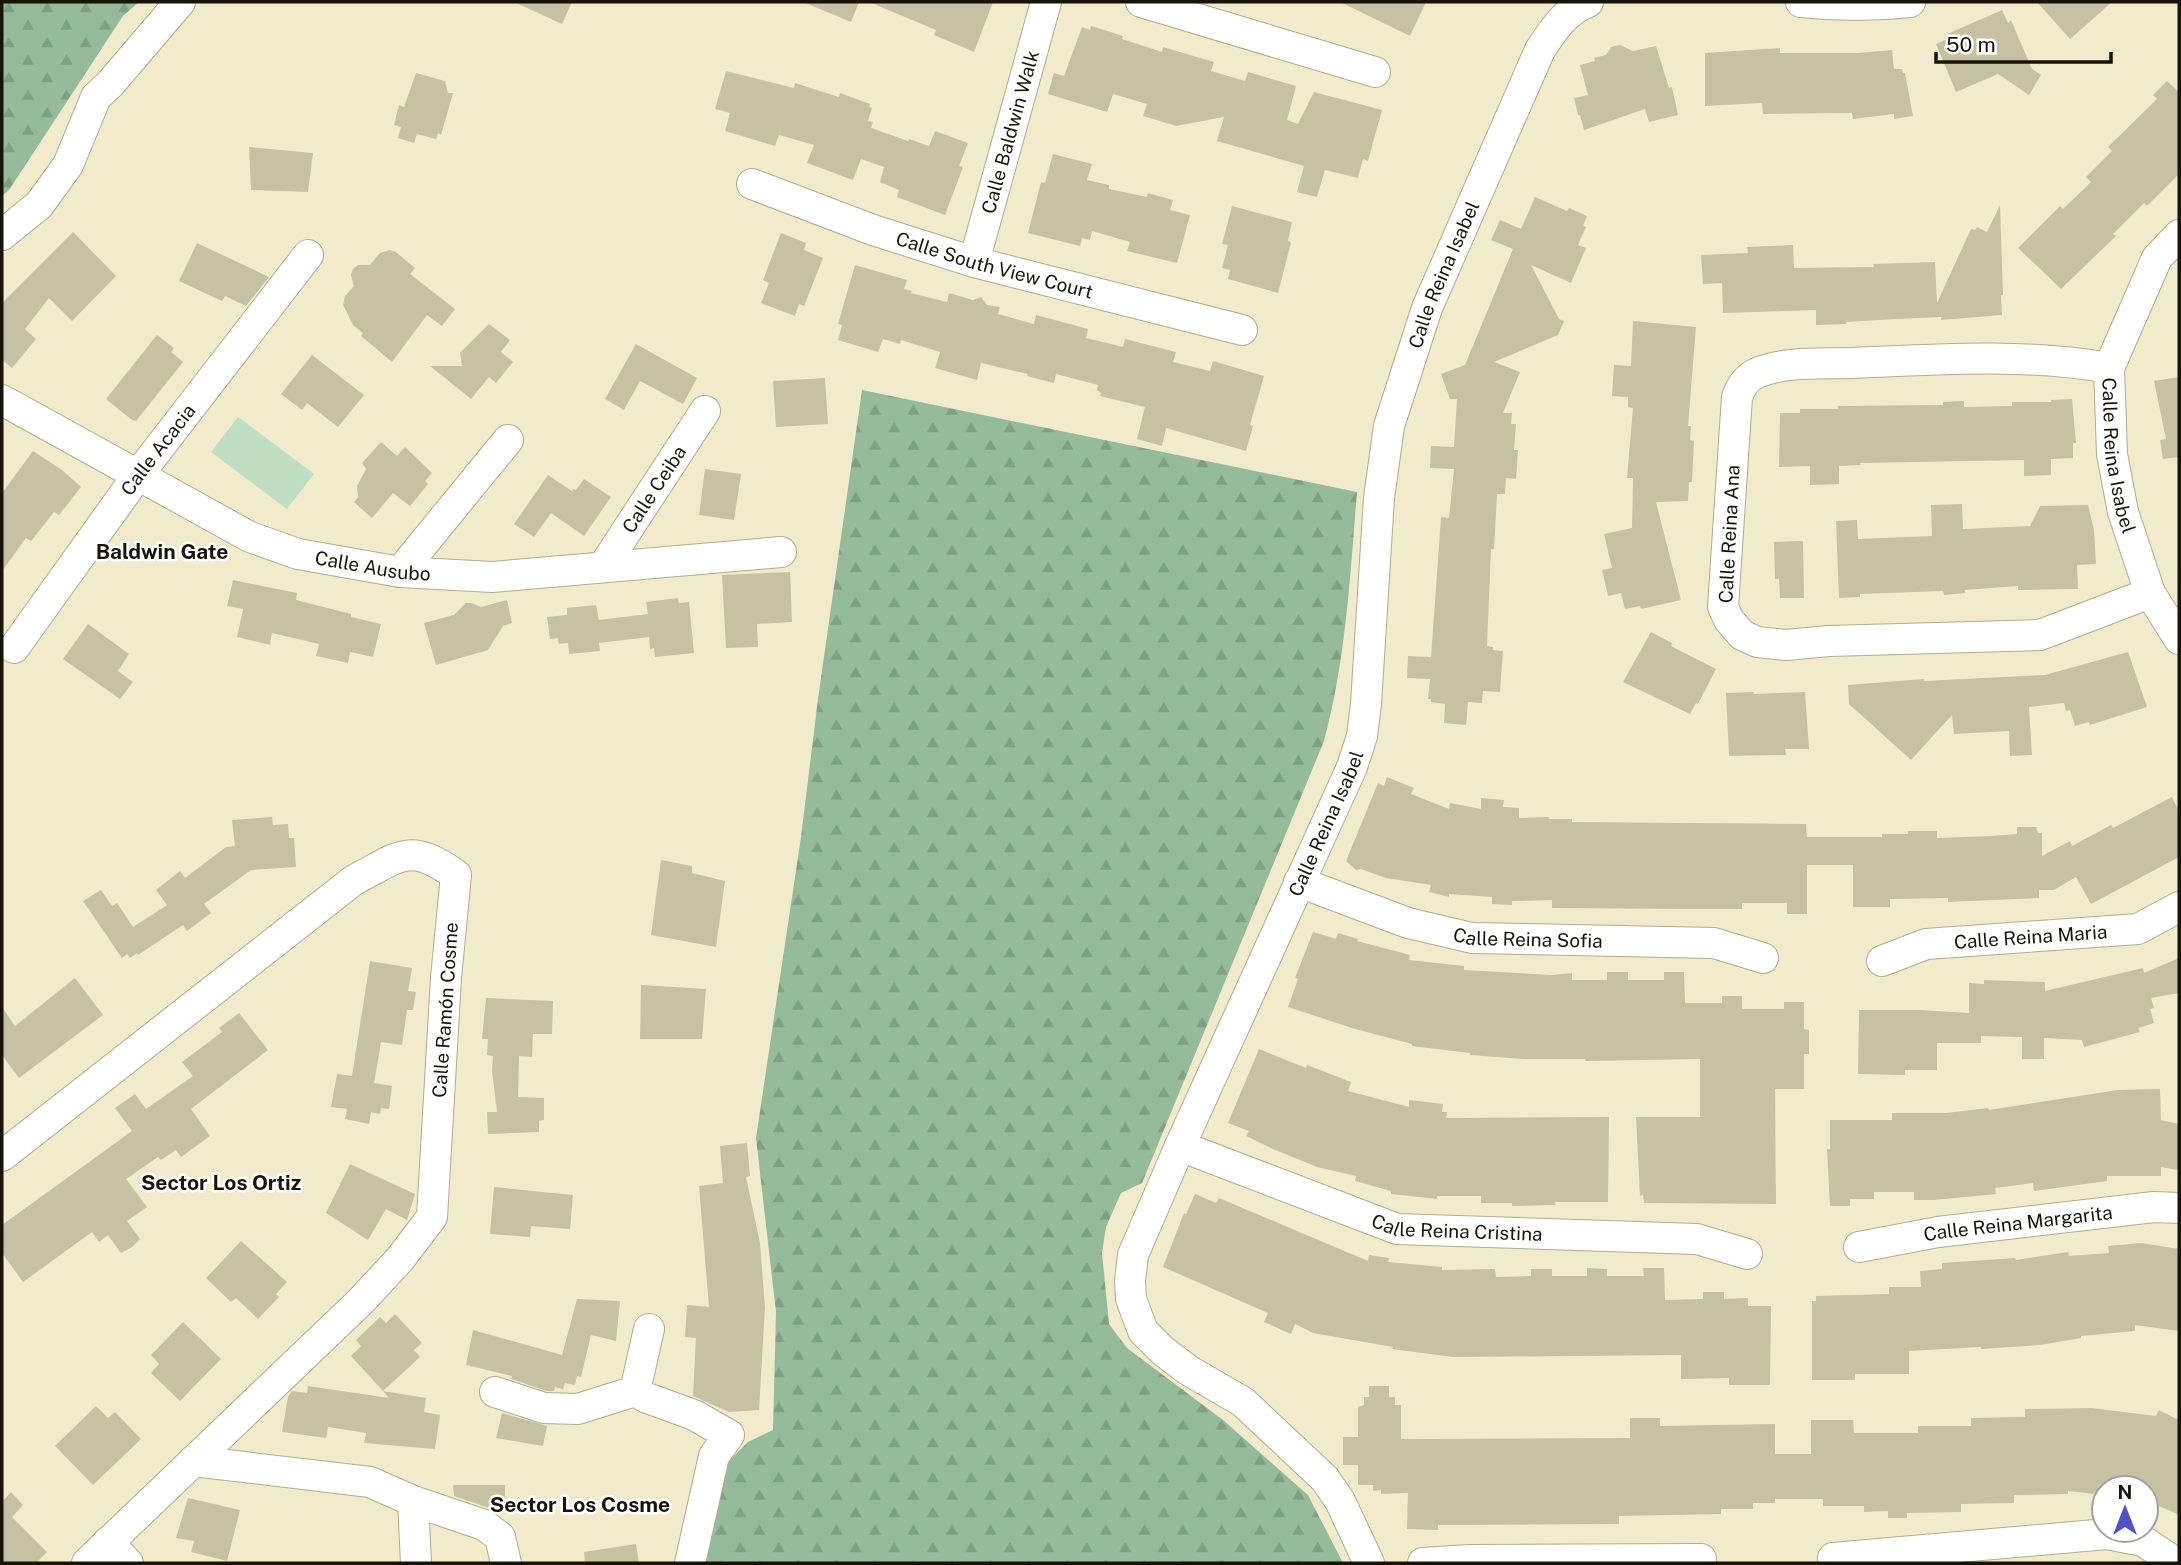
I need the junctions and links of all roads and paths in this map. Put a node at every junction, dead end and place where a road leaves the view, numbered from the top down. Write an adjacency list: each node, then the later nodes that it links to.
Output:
1 (180, 2): 9 (street)
2 (1046, 2): 12 (street, Calle Baldwin Walk)
3 (1141, 2): 7 (street)
4 (1588, 2): 25 (street, Calle Reina Isabel)
5 (1801, 2): 6 (street)
6 (1910, 2)
7 (1375, 72)
8 (752, 184): 12 (street, Calle South View Court)
9 (2, 234)
10 (2179, 235): 14 (street, Calle Reina Isabel)
11 (308, 255): 18 (street, Calle Acacia)
12 (974, 262): 13 (street, Calle South View Court)
13 (1242, 330)
14 (2109, 368): 22 (street, Calle Reina Isabel); 22 (street, Calle Reina Ana)
15 (2, 400): 18 (street, Calle Ausubo)
16 (705, 411): 20 (street, Calle Ceiba)
17 (508, 440): 21 (street)
18 (138, 475): 21 (street, Calle Ausubo); 24 (street, Calle Acacia)
19 (781, 552): 20 (street, Calle Ausubo)
20 (603, 567): 21 (street, Calle Ausubo)
21 (400, 572)
22 (2150, 593): 23 (street, Calle Reina Isabel)
23 (2179, 639)
24 (14, 648)
25 (1299, 882): 27 (street, Calle Reina Sofia); 29 (street, Calle Reina Isabel)
26 (2179, 907): 28 (street, Calle Reina Maria)
27 (1763, 957)
28 (1882, 961)
29 (1180, 1146): 33 (street, Calle Reina Cristina); 47 (street, Calle Reina Isabel)
30 (2, 1156): 37 (street, Calle Ramón Cosme)
31 (2179, 1208): 32 (street, Calle Reina Margarita)
32 (1859, 1247)
33 (1747, 1254)
34 (649, 1329): 35 (street)
35 (635, 1391): 36 (street); 46 (street)
36 (495, 1392)
37 (193, 1461): 38 (street); 39 (street, Calle Ramón Cosme)
38 (413, 1501): 44 (street); 45 (street)
39 (108, 1542): 42 (street, Calle Ramón Cosme); 43 (street)
40 (1833, 1558): 49 (street)
41 (1701, 1559): 48 (street)
42 (87, 1563)
43 (128, 1563)
44 (416, 1563)
45 (506, 1563)
46 (690, 1563)
47 (1369, 1563)
48 (1423, 1563)
49 (2176, 1563)

